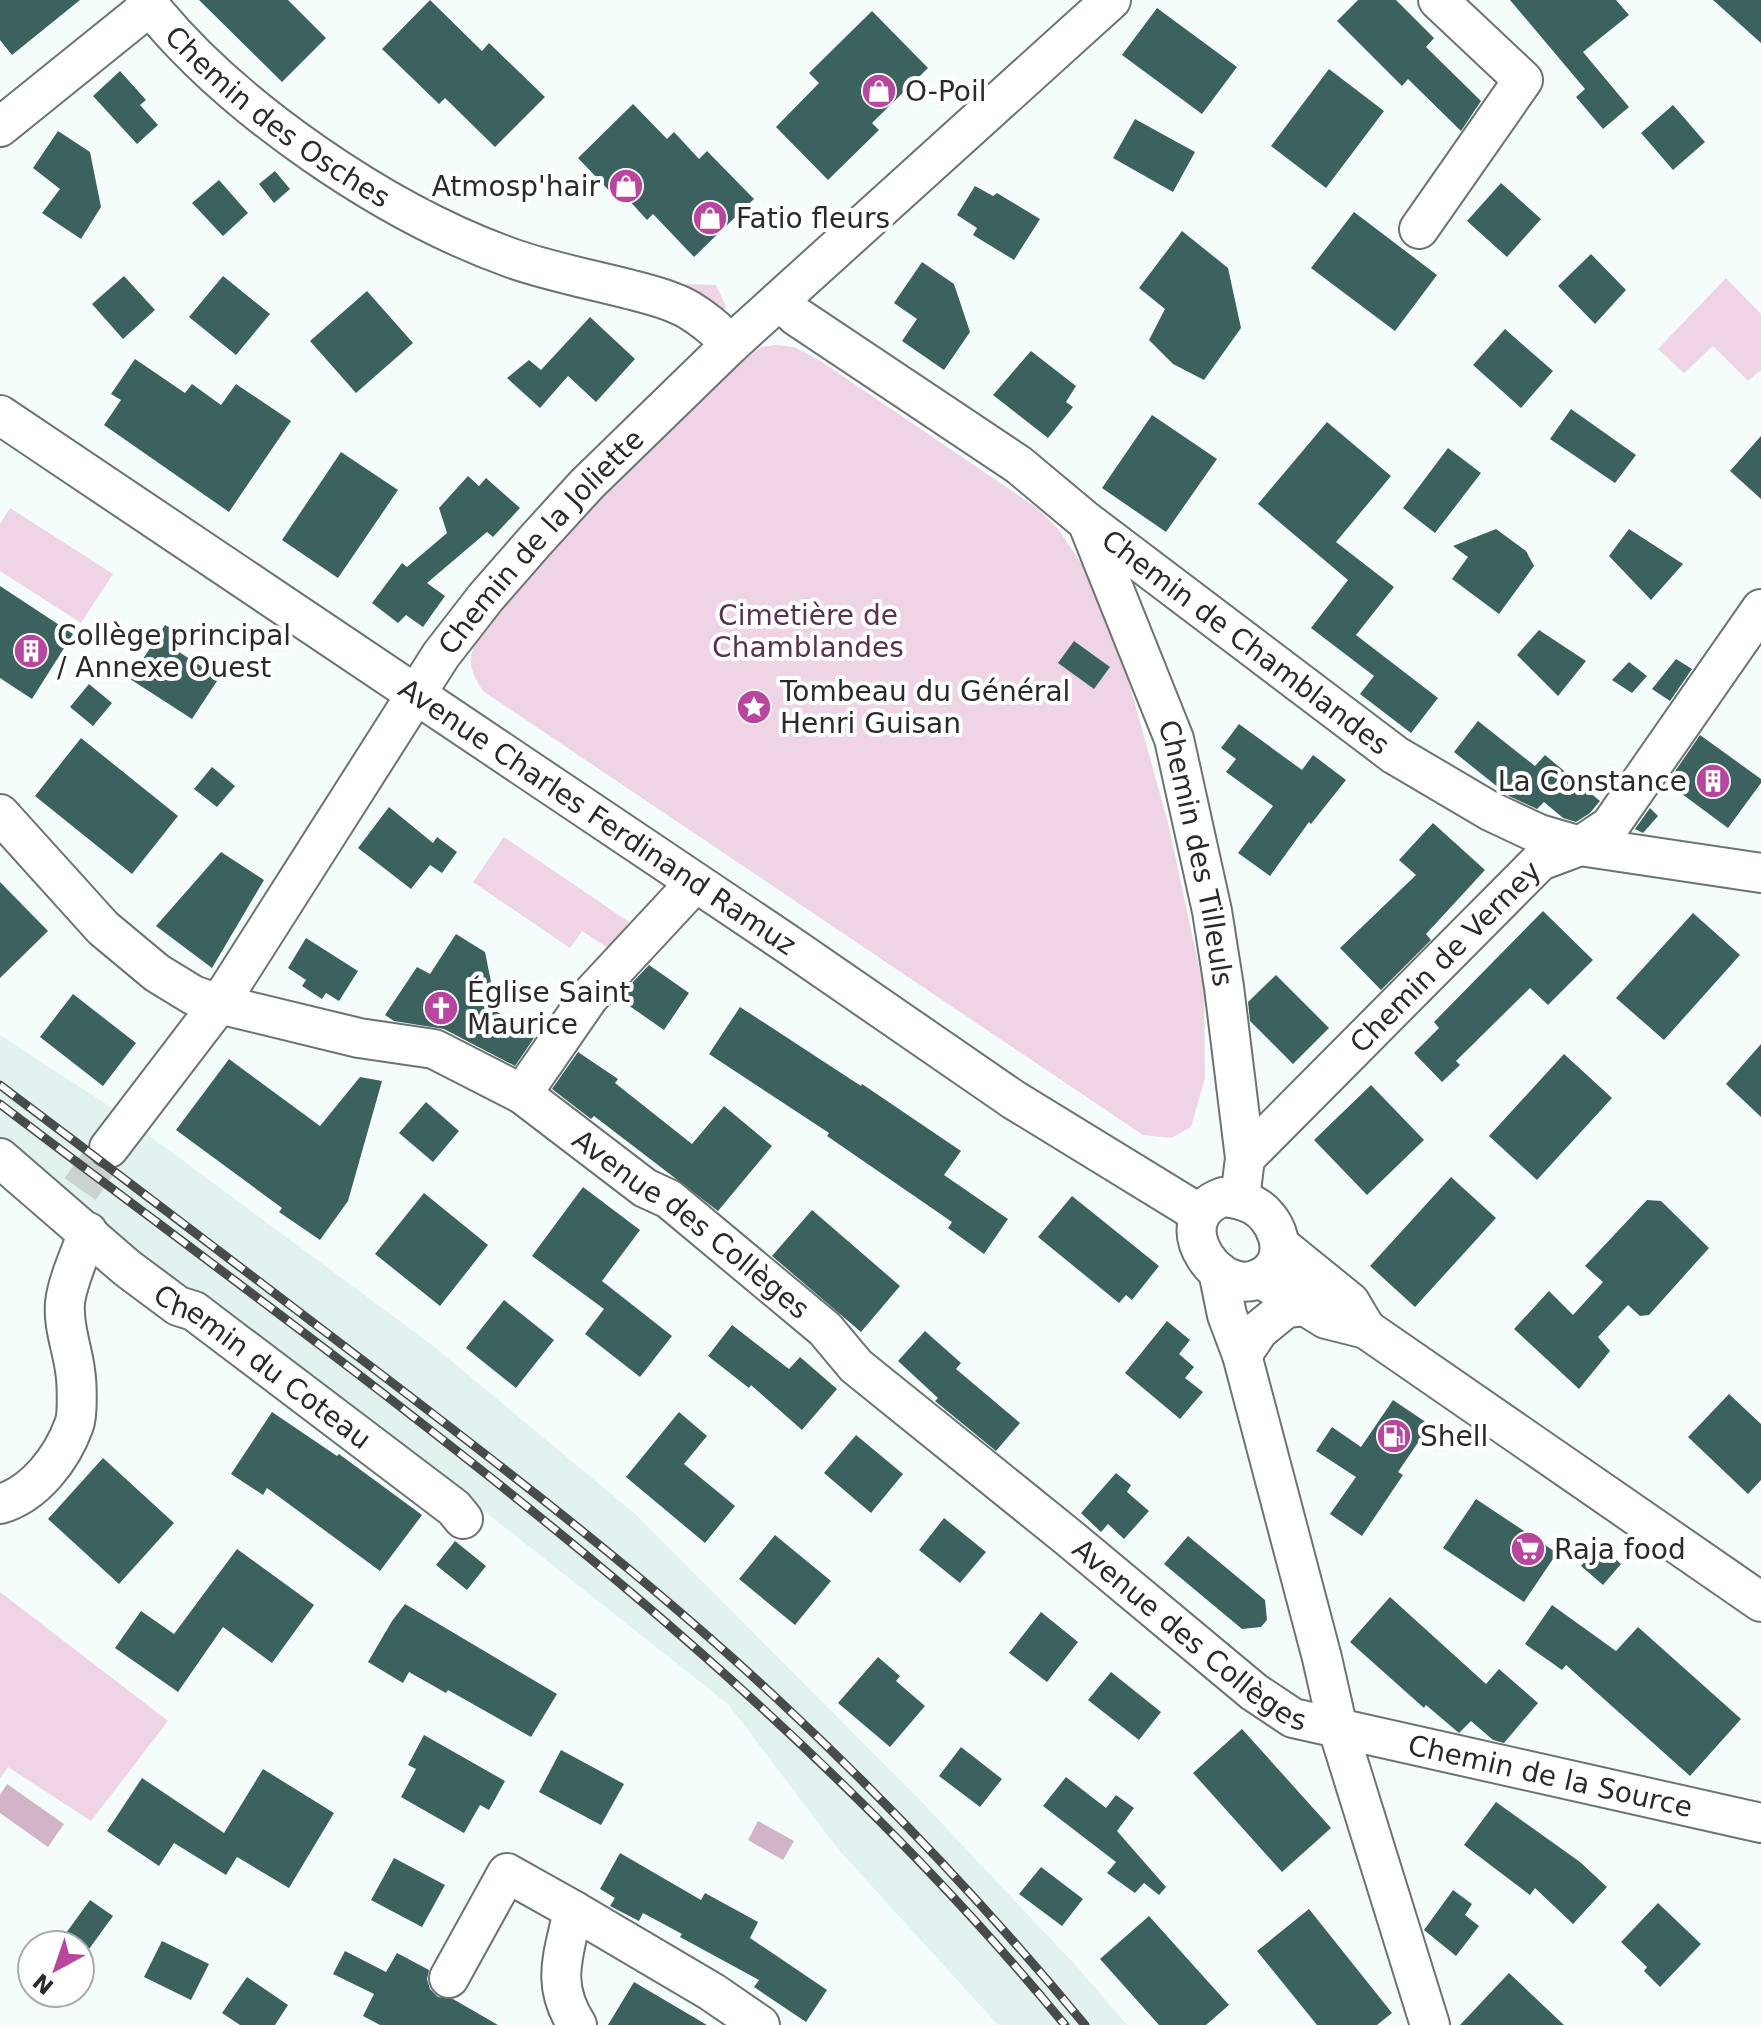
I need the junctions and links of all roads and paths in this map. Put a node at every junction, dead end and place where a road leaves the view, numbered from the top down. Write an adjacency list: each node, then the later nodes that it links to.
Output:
1 (1438, 0): 5 (street)
2 (148, 3): 4 (street); 7 (street, Chemin des Osches)
3 (1096, 5): 6 (street, Chemin de la Joliette)
4 (0, 127)
5 (1419, 229)
6 (780, 301): 7 (street, Chemin de la Joliette); 9 (street, Chemin de Chamblandes)
7 (731, 344): 11 (street, Chemin de la Joliette)
8 (0, 415): 11 (street, Avenue Charles Ferdinand Ramuz)
9 (1086, 521): 13 (street, Chemin de Chamblandes); 20 (street, Chemin des Tilleuls)
10 (1761, 609): 13 (street, Chemin de Verney)
11 (414, 695): 15 (street, Avenue Charles Ferdinand Ramuz); 16 (street, Chemin de la Joliette)
12 (0, 814): 16 (street, Avenue des Collèges)
13 (1580, 846): 14 (street, Chemin de Chamblandes); 20 (street, Chemin de Verney)
14 (1761, 873)
15 (695, 883): 17 (street); 23 (street, Avenue Charles Ferdinand Ramuz)
16 (219, 1004): 17 (street, Avenue des Collèges); 18 (street)
17 (522, 1094): 33 (street, Avenue des Collèges)
18 (109, 1148)
19 (0, 1158): 22 (street, Chemin du Coteau)
20 (1245, 1158): 21 (street, Chemin des Tilleuls)
21 (1240, 1199): 23 (street); 24 (street)
22 (77, 1211): 30 (street); 31 (street, Chemin du Coteau)
23 (1200, 1214): 25 (street)
24 (1281, 1246): 26 (street); 28 (street)
25 (1218, 1271): 26 (street); 29 (street)
26 (1257, 1279): 27 (street); 29 (street)
27 (1306, 1306): 28 (street); 29 (street)
28 (1366, 1329): 32 (street)
29 (1242, 1355): 33 (street)
30 (0, 1504)
31 (463, 1519)
32 (1761, 1602)
33 (1338, 1729): 34 (street, Chemin de la Source); 39 (street)
34 (1761, 1823)
35 (573, 1910): 36 (street); 37 (street); 38 (street)
36 (449, 1978)
37 (577, 2025)
38 (760, 2025)
39 (1430, 2025)

